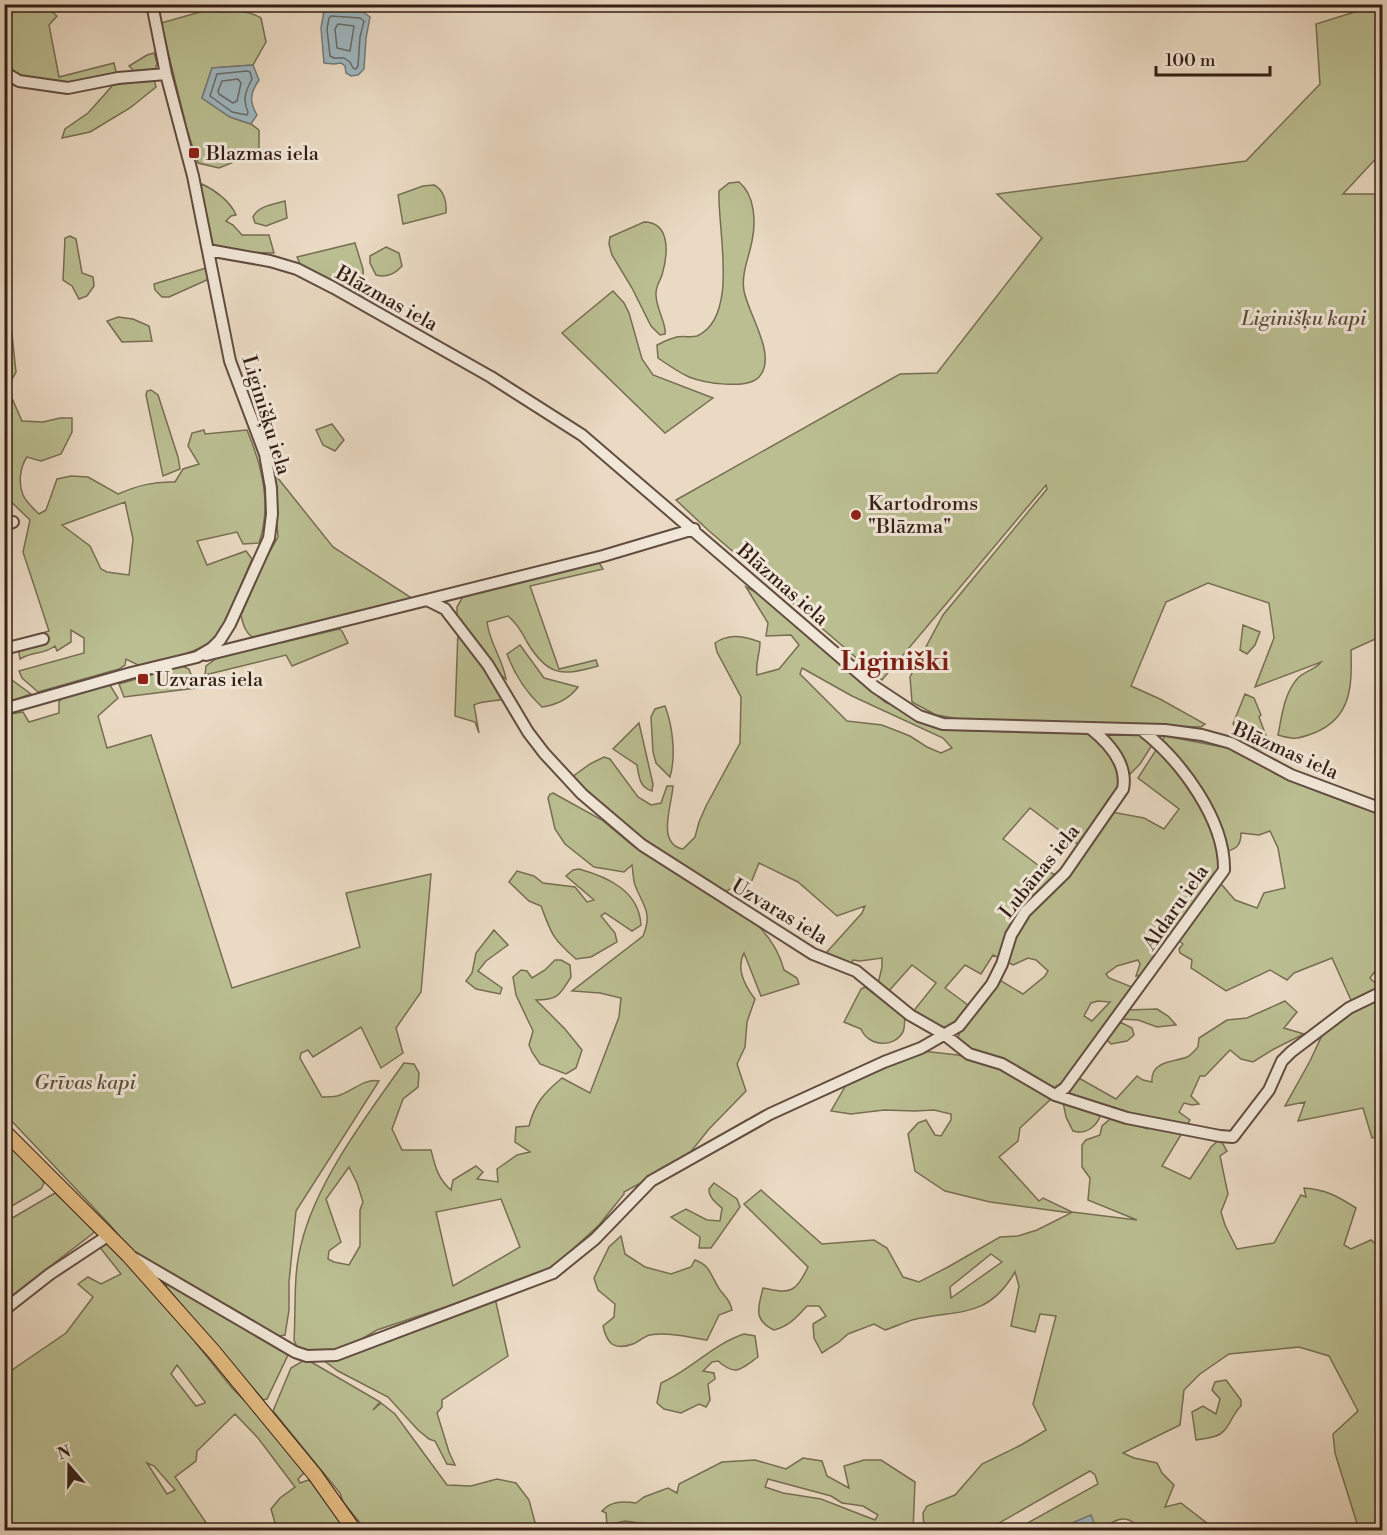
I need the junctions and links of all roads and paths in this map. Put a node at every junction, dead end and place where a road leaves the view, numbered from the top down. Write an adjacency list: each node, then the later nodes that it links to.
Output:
1 (152, 4): 3 (street, Liginišķu iela)
2 (4, 72): 3 (street)
3 (166, 74): 4 (street, Liginišķu iela)
4 (208, 250): 5 (street, Blāzmas iela); 9 (street, Liginišķu iela)
5 (694, 529): 6 (street); 11 (street, Blāzmas iela)
6 (429, 601): 9 (street); 16 (street, Uzvaras iela)
7 (42, 639): 8 (street)
8 (4, 649)
9 (197, 657): 10 (street, Liginišķu iela)
10 (4, 709)
11 (1089, 728): 12 (street, Blāzmas iela); 16 (street, Lubānas iela)
12 (1143, 730): 13 (street, Blāzmas iela); 17 (street, Aldaru iela)
13 (1377, 808): 14 (street)
14 (1383, 817)
15 (1383, 992): 17 (street, Uzvaras iela)
16 (945, 1035): 17 (street, Uzvaras iela); 20 (street, Lubānas iela)
17 (1055, 1095)
18 (4, 1131): 19 (main road)
19 (106, 1233): 20 (main road); 21 (street)
20 (128, 1255): 22 (main road)
21 (4, 1310)
22 (354, 1530)

